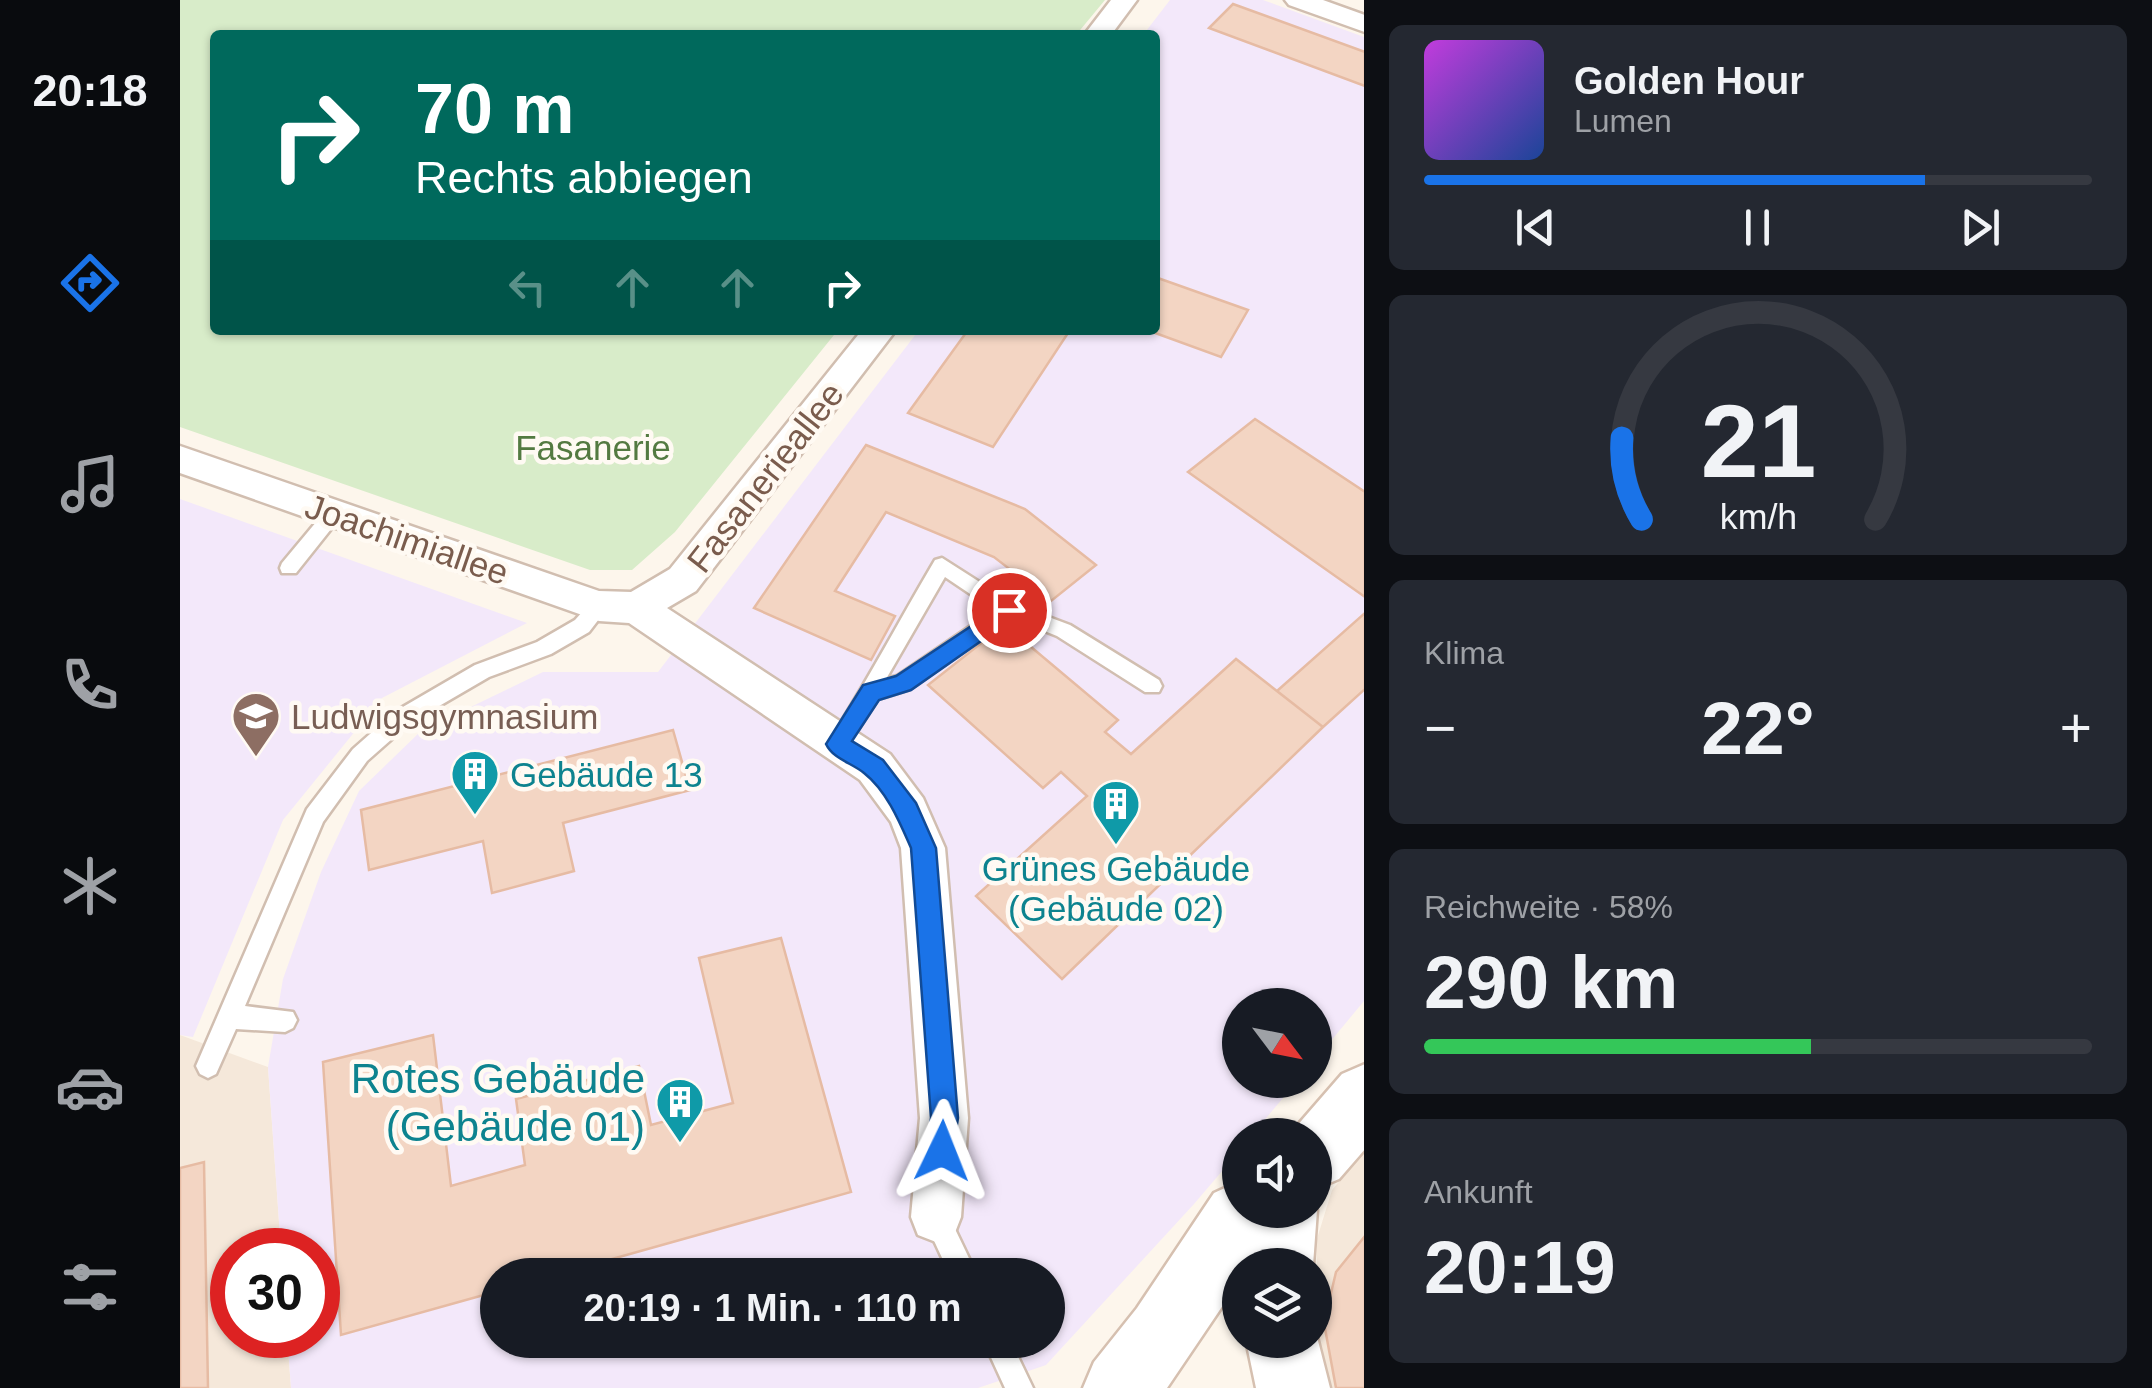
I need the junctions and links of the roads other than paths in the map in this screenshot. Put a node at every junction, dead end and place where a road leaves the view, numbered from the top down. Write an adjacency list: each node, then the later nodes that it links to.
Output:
1 (1124, 0): 4 (street)
2 (1298, 0): 3 (street)
3 (1364, 24)
4 (1101, 30)
5 (876, 335): 9 (street, Fasanerieallee)
6 (180, 459): 7 (street, Joachimiallee)
7 (333, 514): 8 (lane); 9 (street, Joachimiallee)
8 (289, 568)
9 (617, 607): 13 (street, Joachimiallee); 14 (lane)
10 (1009, 610): 11 (lane); 12 (lane); 12 (lane)
11 (1152, 686)
12 (871, 692): 13 (lane)
13 (838, 744): 19 (street, Joachimiallee)
14 (228, 1017): 15 (lane); 16 (lane)
15 (285, 1020)
16 (208, 1066)
17 (1364, 1097): 18 (main road)
18 (1332, 1135)
19 (936, 1216): 21 (lane)
20 (1232, 1228): 25 (main road)
21 (956, 1258)
22 (1005, 1358): 24 (lane)
23 (1286, 1358): 26 (main road)
24 (1019, 1388)
25 (1120, 1388)
26 (1292, 1388)

